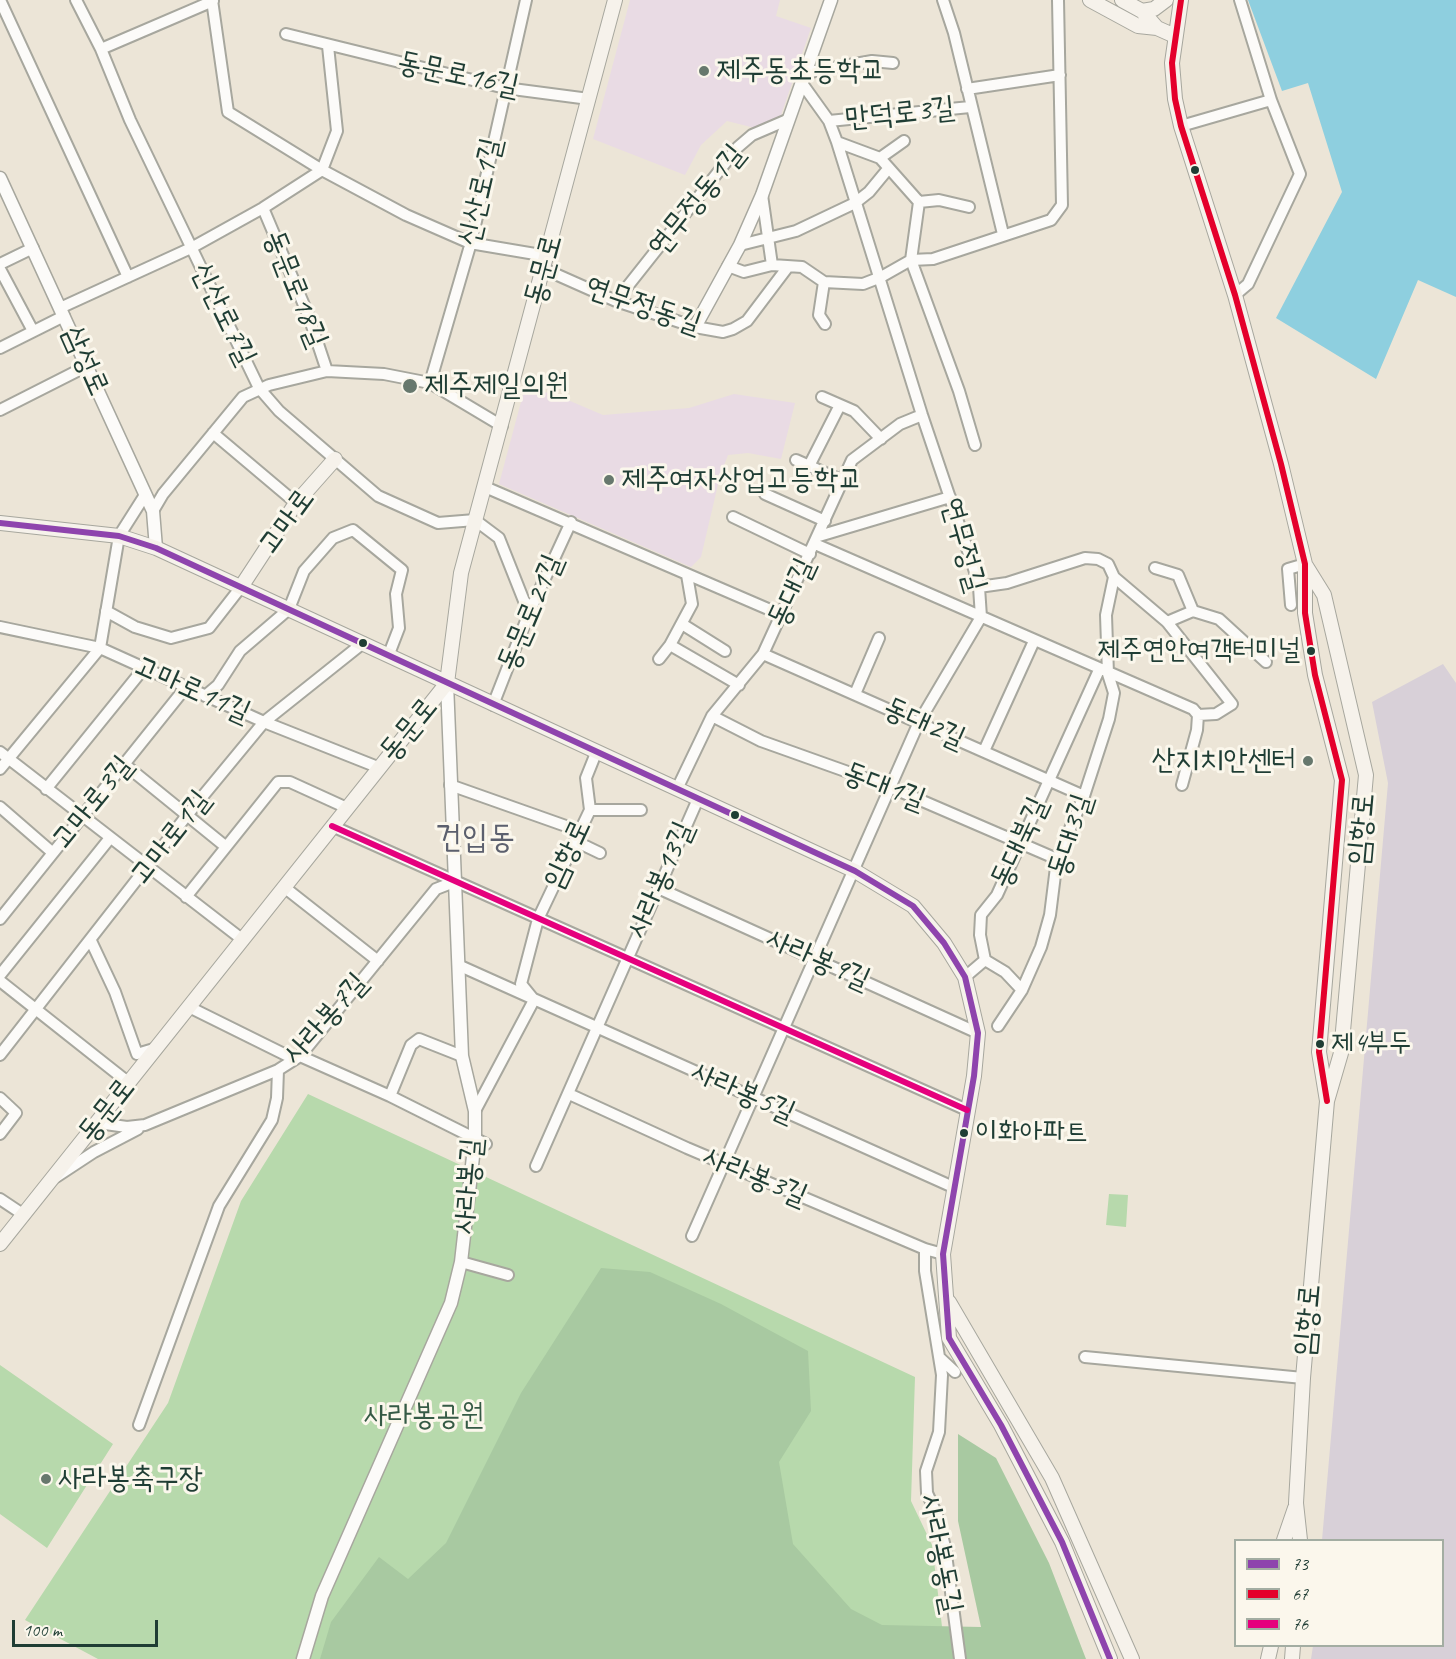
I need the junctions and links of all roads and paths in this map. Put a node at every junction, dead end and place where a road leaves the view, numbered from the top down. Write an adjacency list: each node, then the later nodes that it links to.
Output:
1 (0, 0): 55 (street)
2 (76, 0): 19 (street, 신산로7길)
3 (526, 0): 23 (street, 신산로1길)
4 (615, 0): 25 (main road, 동문로)
5 (831, 0): 22 (street)
6 (943, 0): 24 (street, 만덕로3길)
7 (1058, 0): 21 (street)
8 (1090, 0): 15 (main road)
9 (1122, 0): 14 (main road)
10 (1166, 0): 14 (main road)
11 (1180, 0): 17 (main road, 임항로)
12 (1240, 0): 26 (street)
13 (213, 1): 19 (street); 34 (street)
14 (1142, 12): 15 (main road)
15 (1157, 28): 17 (main road)
16 (286, 34): 18 (street, 동문로16길)
17 (1175, 36): 30 (main road, 임항로)
18 (328, 46): 23 (street, 동문로16길); 34 (street)
19 (101, 49): 47 (street, 신산로7길)
20 (893, 63): 22 (street)
21 (1060, 75): 24 (street); 42 (street)
22 (802, 77): 28 (street); 29 (street, 연무정길)
23 (505, 88): 25 (street, 동문로16길); 44 (street, 신산로1길)
24 (967, 89): 27 (street, 만덕로3길)
25 (589, 99): 49 (main road, 동문로)
26 (1271, 100): 30 (street); 58 (street)
27 (970, 106): 29 (street, 만덕로3길); 42 (street, 만덕로3길)
28 (787, 120): 37 (street); 59 (street, 연무정동1길)
29 (829, 121): 32 (street, 연무정길)
30 (1181, 126): 58 (main road, 임항로)
31 (904, 141): 33 (street)
32 (837, 142): 33 (street); 39 (street, 연무정길)
33 (880, 158): 35 (street)
34 (321, 170): 41 (street, 동문로18길); 44 (street)
35 (888, 170): 38 (street); 39 (street)
36 (0, 178): 46 (street, 삼성로)
37 (762, 195): 43 (street); 45 (street)
38 (919, 202): 40 (street); 48 (street)
39 (855, 203): 43 (street); 56 (street, 연무정길)
40 (969, 207)
41 (262, 208): 47 (street, 동문로18길); 66 (street, 동문로18길)
42 (1003, 234): 48 (street)
43 (767, 239): 45 (street); 51 (street)
44 (470, 243): 49 (street); 67 (street, 신산로1길)
45 (740, 245): 52 (street)
46 (33, 248): 50 (street); 60 (street, 삼성로)
47 (190, 248): 55 (street, 동문로18길); 68 (street, 신산로7길)
48 (911, 260): 56 (street); 76 (street)
49 (545, 262): 59 (street, 연무정동길); 73 (main road, 동문로)
50 (0, 264)
51 (772, 265): 52 (street); 53 (street)
52 (728, 266): 62 (street)
53 (787, 268): 57 (street); 62 (street, 연무정동길)
54 (0, 269): 63 (street)
55 (128, 277): 60 (street, 동문로18길)
56 (881, 277): 57 (street); 72 (street, 연무정길)
57 (824, 282): 61 (street)
58 (1235, 295): 95 (main road, 임항로)
59 (616, 302): 62 (street, 연무정동길)
60 (62, 312): 63 (street, 동문로18길); 65 (street, 삼성로)
61 (825, 324)
62 (695, 327)
63 (33, 331): 64 (street, 동문로18길)
64 (0, 348)
65 (87, 366): 71 (street); 83 (street, 삼성로)
66 (327, 371): 67 (street); 68 (street)
67 (430, 382): 73 (street)
68 (259, 388): 74 (street); 77 (street, 신산로7길)
69 (822, 397): 70 (street)
70 (840, 405): 75 (street); 79 (street)
71 (0, 410)
72 (922, 415): 75 (street, 동대길); 84 (street, 연무정길)
73 (502, 426): 81 (main road, 동문로)
74 (213, 434): 85 (street); 86 (street)
75 (881, 440): 80 (street, 동대길)
76 (975, 445)
77 (336, 459): 85 (main road, 고마로); 88 (street, 신산로7길)
78 (796, 460): 79 (street)
79 (809, 466): 80 (street)
80 (841, 480): 89 (street, 동대길)
81 (484, 487): 88 (main road, 동문로); 90 (street, 동문로21길)
82 (765, 494): 89 (street)
83 (145, 495): 86 (street, 삼성로); 92 (street)
84 (950, 497): 93 (street); 100 (street, 연무정길)
85 (296, 503): 99 (main road, 고마로)
86 (153, 512): 94 (street, 삼성로)
87 (733, 517): 93 (street)
88 (475, 520): 102 (street); 123 (main road, 동문로)
89 (825, 521): 93 (street, 동대길)
90 (571, 522): 97 (street, 동문로21길); 102 (street, 동문로21길)
91 (0, 523): 92 (main road, 고마로)
92 (119, 536): 94 (main road, 고마로); 104 (street)
93 (815, 545): 106 (street, 동대길); 107 (street)
94 (156, 548): 99 (main road, 고마로)
95 (1305, 564): 101 (street); 197 (main road, 임항로); 197 (main road, 임항로)
96 (1155, 568): 105 (street)
97 (687, 575): 106 (street, 동문로21길); 109 (street)
98 (1114, 577): 100 (street); 108 (street); 122 (street, 동대3길)
99 (241, 587): 103 (main road, 고마로); 104 (street)
100 (979, 587): 107 (street, 연무정길)
101 (1291, 605)
102 (531, 608): 128 (street, 동문로21길)
103 (289, 609): 113 (main road, 고마로); 117 (street); 127 (street)
104 (106, 611): 115 (street)
105 (1193, 611): 108 (street); 120 (street)
106 (782, 615): 118 (street, 동대길)
107 (981, 617): 112 (street); 132 (street, 연무정길)
108 (1167, 622): 129 (street)
109 (682, 624): 114 (street); 116 (street)
110 (0, 627): 115 (street, 고마로11길)
111 (879, 638): 126 (street)
112 (1034, 641): 122 (street); 133 (street)
113 (363, 642): 117 (main road, 고마로); 131 (street, 고마로1길)
114 (670, 645): 119 (street); 124 (street)
115 (100, 648): 121 (street, 고마로11길); 135 (street)
116 (725, 651)
117 (389, 654): 123 (main road, 고마로)
118 (764, 654): 124 (street, 동대길); 126 (street, 동대2길)
119 (659, 659)
120 (1266, 662)
121 (144, 668): 125 (street, 고마로11길); 143 (street)
122 (1103, 672): 129 (street); 139 (street, 동대북길); 145 (street, 동대3길)
123 (447, 682): 128 (main road); 137 (main road, 동문로); 140 (street, 사라봉길)
124 (739, 685): 130 (street, 동대길)
125 (186, 687): 127 (street, 고마로11길); 136 (street, 고마로3길)
126 (855, 694): 132 (street, 동대2길)
127 (205, 696): 131 (street, 고마로11길)
128 (493, 705): 134 (main road)
129 (1198, 715): 141 (street)
130 (711, 716): 142 (street, 동대1길); 144 (street, 동대길)
131 (264, 722): 137 (street, 고마로11길); 151 (street, 고마로1길)
132 (919, 722): 133 (street, 동대2길); 142 (street, 연무정길)
133 (984, 751): 139 (street, 동대2길)
134 (596, 753): 144 (main road); 149 (street, 임항로)
135 (4, 755): 138 (street); 143 (street)
136 (124, 764): 151 (street); 152 (street, 고마로3길)
137 (380, 768): 148 (main road, 동문로)
138 (0, 769)
139 (1049, 780): 145 (street, 동대2길); 156 (street, 동대북길)
140 (450, 785): 154 (street); 163 (street, 사라봉길)
141 (1182, 785)
142 (890, 787): 156 (street, 동대1길); 162 (street, 연무정길)
143 (46, 789): 152 (street)
144 (677, 789): 146 (main road)
145 (1084, 796): 160 (street, 동대3길)
146 (698, 799): 162 (main road); 165 (street, 사라봉13길)
147 (0, 807): 158 (street)
148 (347, 808): 153 (main road, 동문로); 157 (street)
149 (590, 810): 150 (street); 154 (street, 임항로)
150 (641, 810)
151 (188, 814): 157 (street); 161 (street, 고마로1길)
152 (82, 817): 155 (street); 158 (street, 고마로3길)
153 (332, 826): 163 (street); 164 (main road, 동문로)
154 (577, 836): 159 (street); 168 (street, 임항로)
155 (110, 838): 161 (street); 176 (street)
156 (1019, 843): 160 (street, 동대1길); 173 (street, 동대북길)
157 (225, 846): 166 (street)
158 (53, 853): 167 (street, 고마로3길)
159 (600, 854)
160 (1057, 859): 179 (street, 동대3길)
161 (148, 868): 166 (street); 170 (street, 고마로1길)
162 (855, 871): 172 (street, 연무정길); 177 (main road)
163 (454, 882): 168 (street); 174 (street, 사라봉7길); 175 (street, 사라봉길)
164 (284, 888): 169 (main road, 동문로); 174 (street)
165 (658, 888): 171 (street, 사라봉13길); 172 (street, 사라봉9길)
166 (186, 897): 169 (street)
167 (0, 919)
168 (538, 919): 171 (street); 180 (street, 임항로)
169 (243, 940): 181 (main road, 동문로)
170 (91, 941): 182 (street, 고마로1길); 187 (street)
171 (626, 958): 184 (street, 사라봉13길); 185 (street)
172 (815, 959): 185 (street, 연무정길); 186 (street, 사라봉9길)
173 (985, 960): 177 (street); 179 (street)
174 (378, 961): 190 (street, 사라봉7길)
175 (458, 965): 180 (street, 사라봉5길); 189 (street, 사라봉길)
176 (0, 975)
177 (965, 977): 186 (main road)
178 (0, 981): 182 (street)
179 (1022, 990): 183 (street, 동대3길)
180 (534, 1000): 184 (street, 사라봉5길); 199 (street)
181 (189, 1007): 187 (main road, 동문로); 190 (street)
182 (37, 1009): 188 (street, 고마로1길); 192 (street)
183 (998, 1026)
184 (596, 1027): 193 (street, 사라봉13길); 196 (street, 사라봉5길)
185 (785, 1029): 196 (street, 연무정길); 198 (street)
186 (978, 1033): 198 (main road)
187 (158, 1048): 192 (main road, 동문로)
188 (0, 1055)
189 (462, 1056): 194 (street); 199 (street, 사라봉길)
190 (297, 1057): 191 (street, 사라봉7길); 194 (street)
191 (278, 1070): 201 (street, 사라봉7길); 221 (street)
192 (129, 1083): 200 (main road, 동문로)
193 (569, 1094): 204 (street, 사라봉3길); 205 (street, 사라봉13길)
194 (390, 1096): 203 (street)
195 (0, 1098): 202 (street)
196 (753, 1098): 204 (street, 연무정길); 207 (street, 사라봉5길)
197 (1327, 1101): 220 (main road, 임항로)
198 (967, 1110): 207 (main road)
199 (475, 1111): 203 (street, 사라봉길)
200 (98, 1123): 201 (street, 사라봉7길); 206 (main road, 동문로)
201 (145, 1125): 206 (street)
202 (0, 1134)
203 (481, 1141): 214 (street, 사라봉길)
204 (725, 1164): 210 (street, 연무정길); 212 (street, 사라봉3길)
205 (536, 1166)
206 (53, 1179): 209 (main road, 동문로)
207 (953, 1187): 213 (main road)
208 (0, 1199): 209 (street)
209 (24, 1215): 211 (main road, 동문로)
210 (692, 1236)
211 (0, 1244)
212 (926, 1249): 213 (street, 사라봉3길); 218 (street, 사라봉동길)
213 (943, 1254): 216 (main road)
214 (461, 1262): 215 (street); 225 (street, 사라봉길)
215 (508, 1275)
216 (947, 1298): 227 (main road); 228 (main road)
217 (1085, 1357): 220 (street)
218 (940, 1358): 219 (street); 226 (street, 사라봉동길)
219 (955, 1372)
220 (1303, 1378): 222 (main road, 임항로)
221 (139, 1425)
222 (1296, 1503): 223 (main road, 임항로); 224 (main road, 임항로)
223 (1284, 1539)
224 (1300, 1539)
225 (303, 1659)
226 (960, 1659)
227 (1110, 1659)
228 (1132, 1659)

